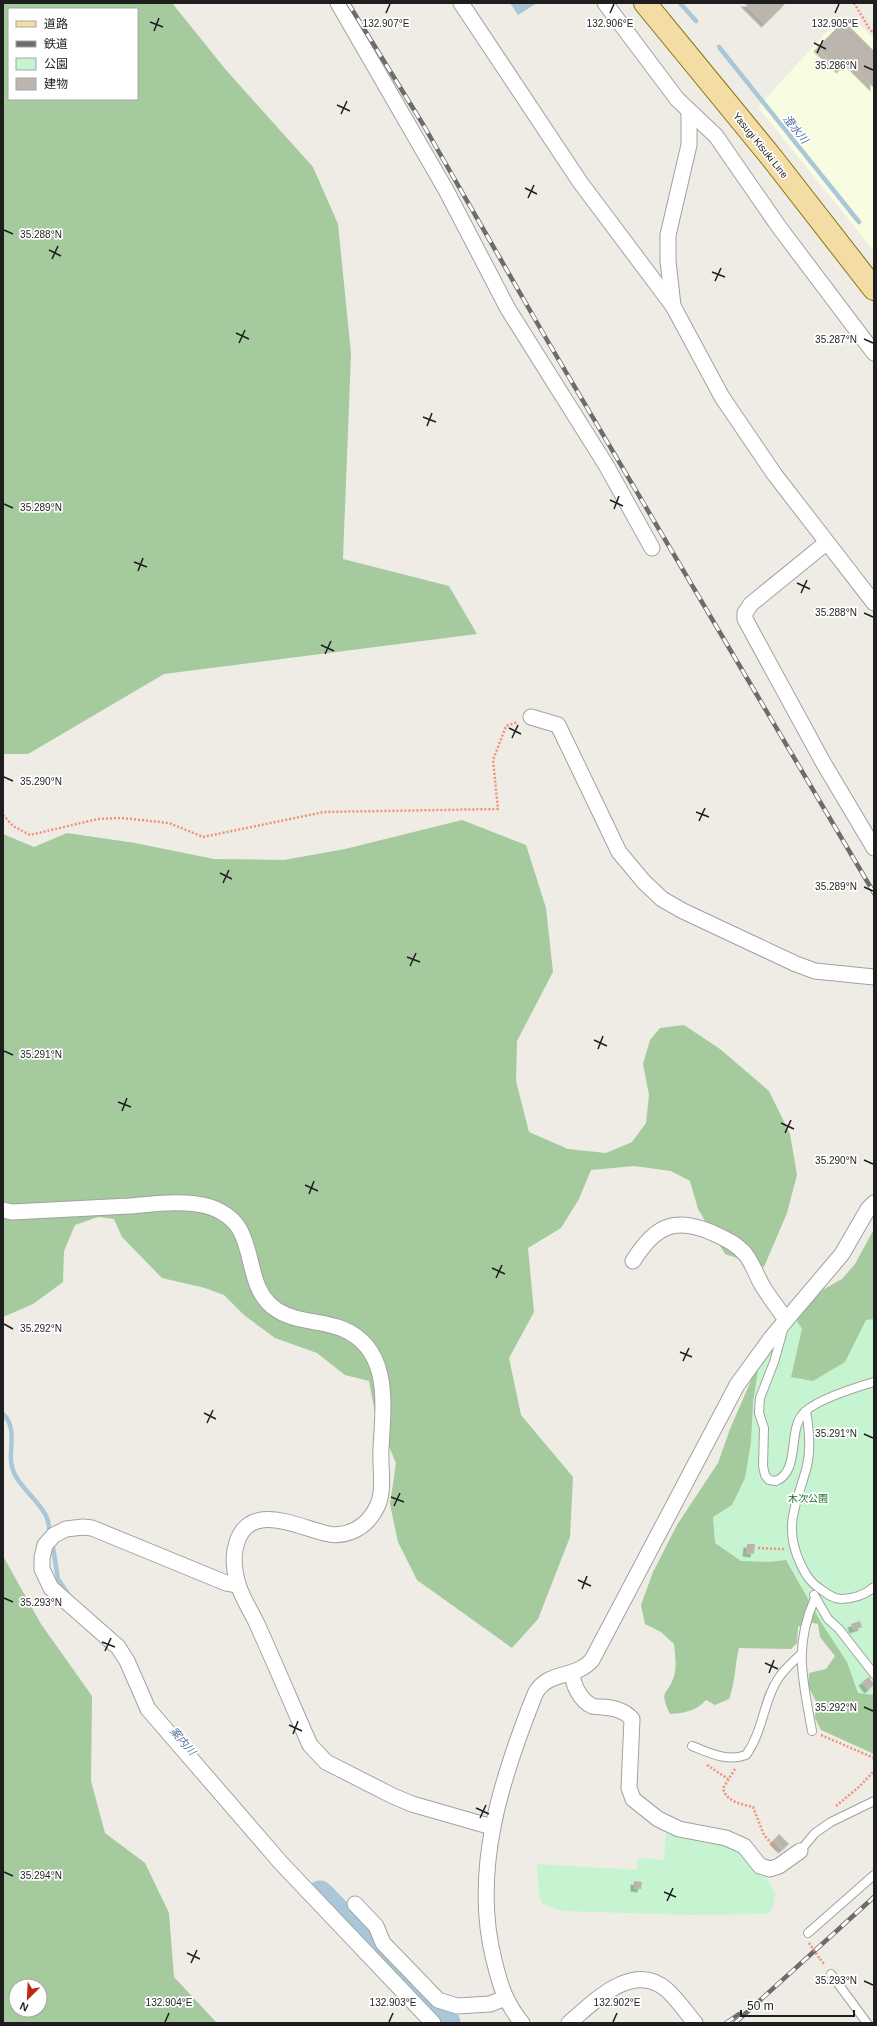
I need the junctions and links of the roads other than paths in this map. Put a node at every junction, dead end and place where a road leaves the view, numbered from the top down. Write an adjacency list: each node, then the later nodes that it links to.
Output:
1 (338, 3): 10 (street)
2 (461, 3): 7 (street)
3 (605, 3): 5 (street)
4 (645, 3): 6 (main road, Yasugi Kisuki Line)
5 (689, 112): 7 (street); 8 (street)
6 (874, 289)
7 (673, 306): 9 (street)
8 (874, 353)
9 (826, 543): 11 (street); 13 (street)
10 (652, 548)
11 (874, 603)
12 (531, 717): 14 (street)
13 (874, 848)
14 (874, 978)
15 (874, 1203): 18 (street)
16 (3, 1210): 22 (street)
17 (633, 1261): 18 (street)
18 (786, 1320): 20 (lane); 26 (street)
19 (874, 1382): 20 (lane)
20 (806, 1411): 21 (lane)
21 (810, 1582): 23 (lane); 24 (lane)
22 (238, 1585): 31 (street); 38 (street)
23 (874, 1587)
24 (815, 1598): 25 (lane); 27 (lane)
25 (801, 1654): 28 (lane); 29 (lane)
26 (572, 1673): 31 (street); 32 (street)
27 (874, 1674)
28 (812, 1731)
29 (692, 1746)
30 (874, 1801): 32 (lane)
31 (492, 1827): 37 (street)
32 (800, 1851)
33 (874, 1875): 35 (lane)
34 (355, 1904): 38 (street)
35 (808, 1933)
36 (831, 1974): 43 (lane)
37 (505, 1998): 38 (street); 40 (street)
38 (424, 2001): 39 (street)
39 (433, 2023)
40 (522, 2023)
41 (569, 2023): 42 (street)
42 (695, 2023)
43 (867, 2023)

